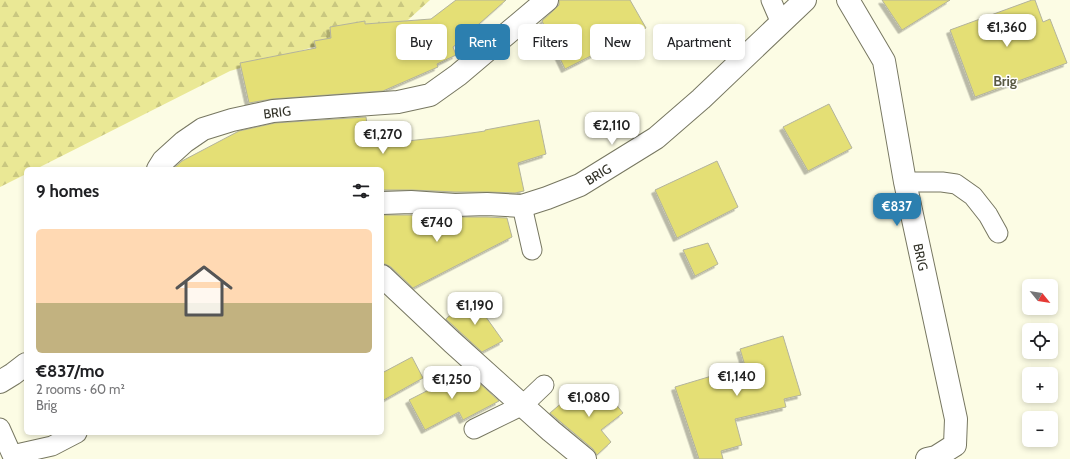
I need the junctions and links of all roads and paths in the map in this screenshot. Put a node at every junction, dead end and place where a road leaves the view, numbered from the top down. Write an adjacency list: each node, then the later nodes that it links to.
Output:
1 (547, 0): 6 (street, BRIG)
2 (771, 0): 5 (lane)
3 (804, 0): 5 (street, BRIG)
4 (848, 0): 7 (street, BRIG)
5 (781, 23): 9 (street, BRIG)
6 (159, 167)
7 (905, 182): 10 (lane); 20 (street, BRIG)
8 (384, 203): 9 (street, BRIG)
9 (522, 206): 11 (lane)
10 (998, 233)
11 (532, 250)
12 (384, 278): 16 (street)
13 (24, 366): 14 (street)
14 (0, 382)
15 (544, 385): 16 (lane)
16 (523, 405): 18 (lane); 21 (street)
17 (0, 428): 19 (lane)
18 (474, 429)
19 (73, 435)
20 (933, 458)
21 (585, 459)

